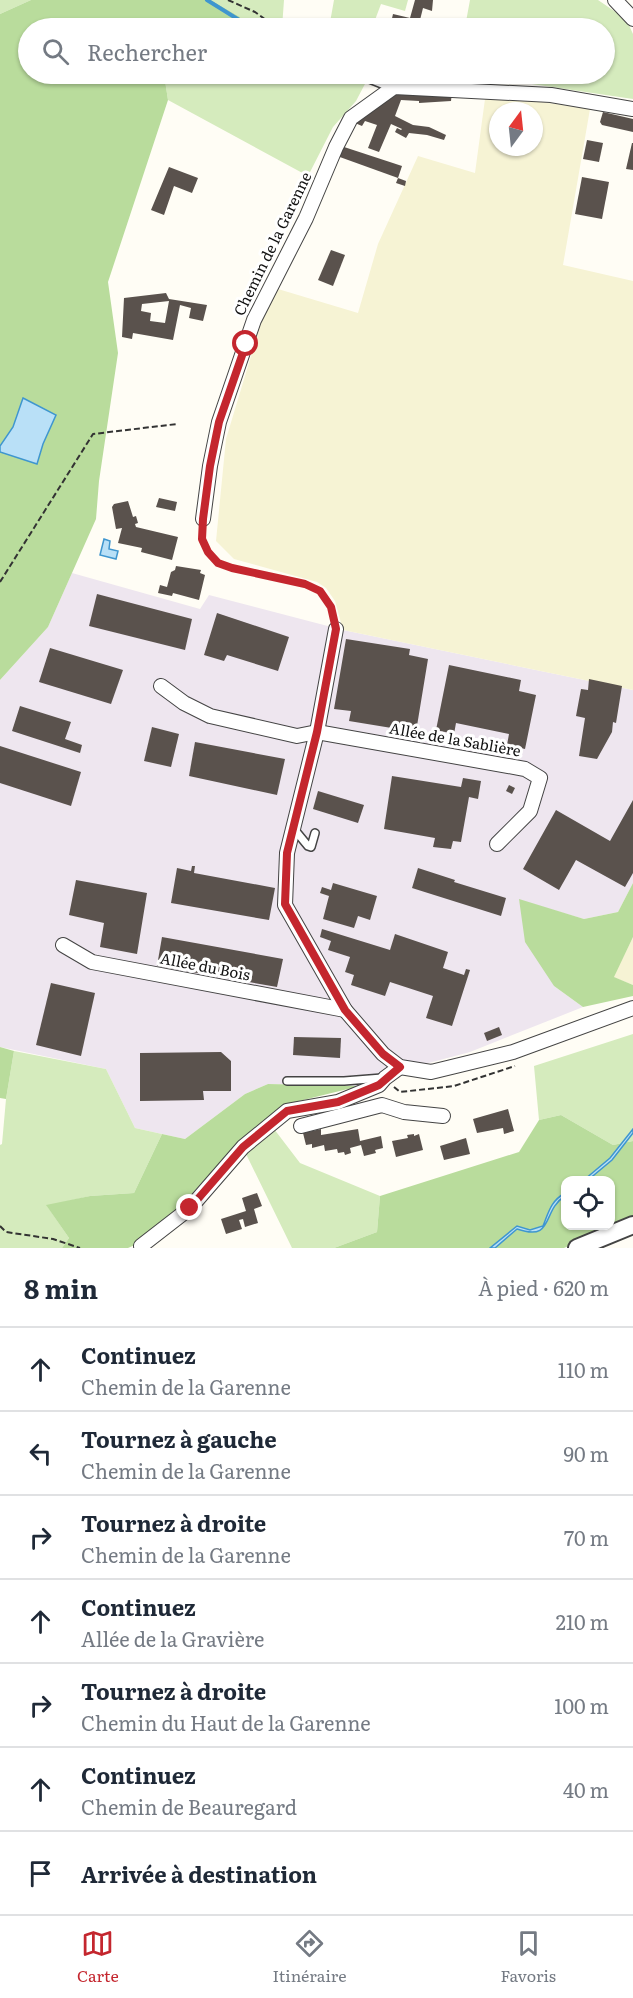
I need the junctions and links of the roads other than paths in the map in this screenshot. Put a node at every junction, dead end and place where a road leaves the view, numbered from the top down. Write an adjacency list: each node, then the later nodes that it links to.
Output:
1 (615, 0): 2 (street)
2 (633, 19)
3 (382, 84): 4 (lane)
4 (392, 88): 5 (street); 6 (street, Chemin de la Garenne)
5 (633, 109)
6 (203, 519)
7 (336, 629): 9 (street)
8 (161, 686): 9 (street)
9 (317, 732): 10 (street); 12 (street, Allée de la Sablière)
10 (293, 828): 11 (lane); 15 (street)
11 (315, 833)
12 (497, 844)
13 (63, 945): 15 (street, Allée du Bois)
14 (632, 1009): 16 (street)
15 (345, 1010): 16 (street)
16 (400, 1067): 18 (street)
17 (287, 1081): 18 (lane)
18 (382, 1081): 19 (street); 23 (street)
19 (382, 1105): 20 (street); 21 (street)
20 (443, 1116)
21 (301, 1126)
22 (633, 1225): 24 (street)
23 (141, 1246)
24 (577, 1248)

